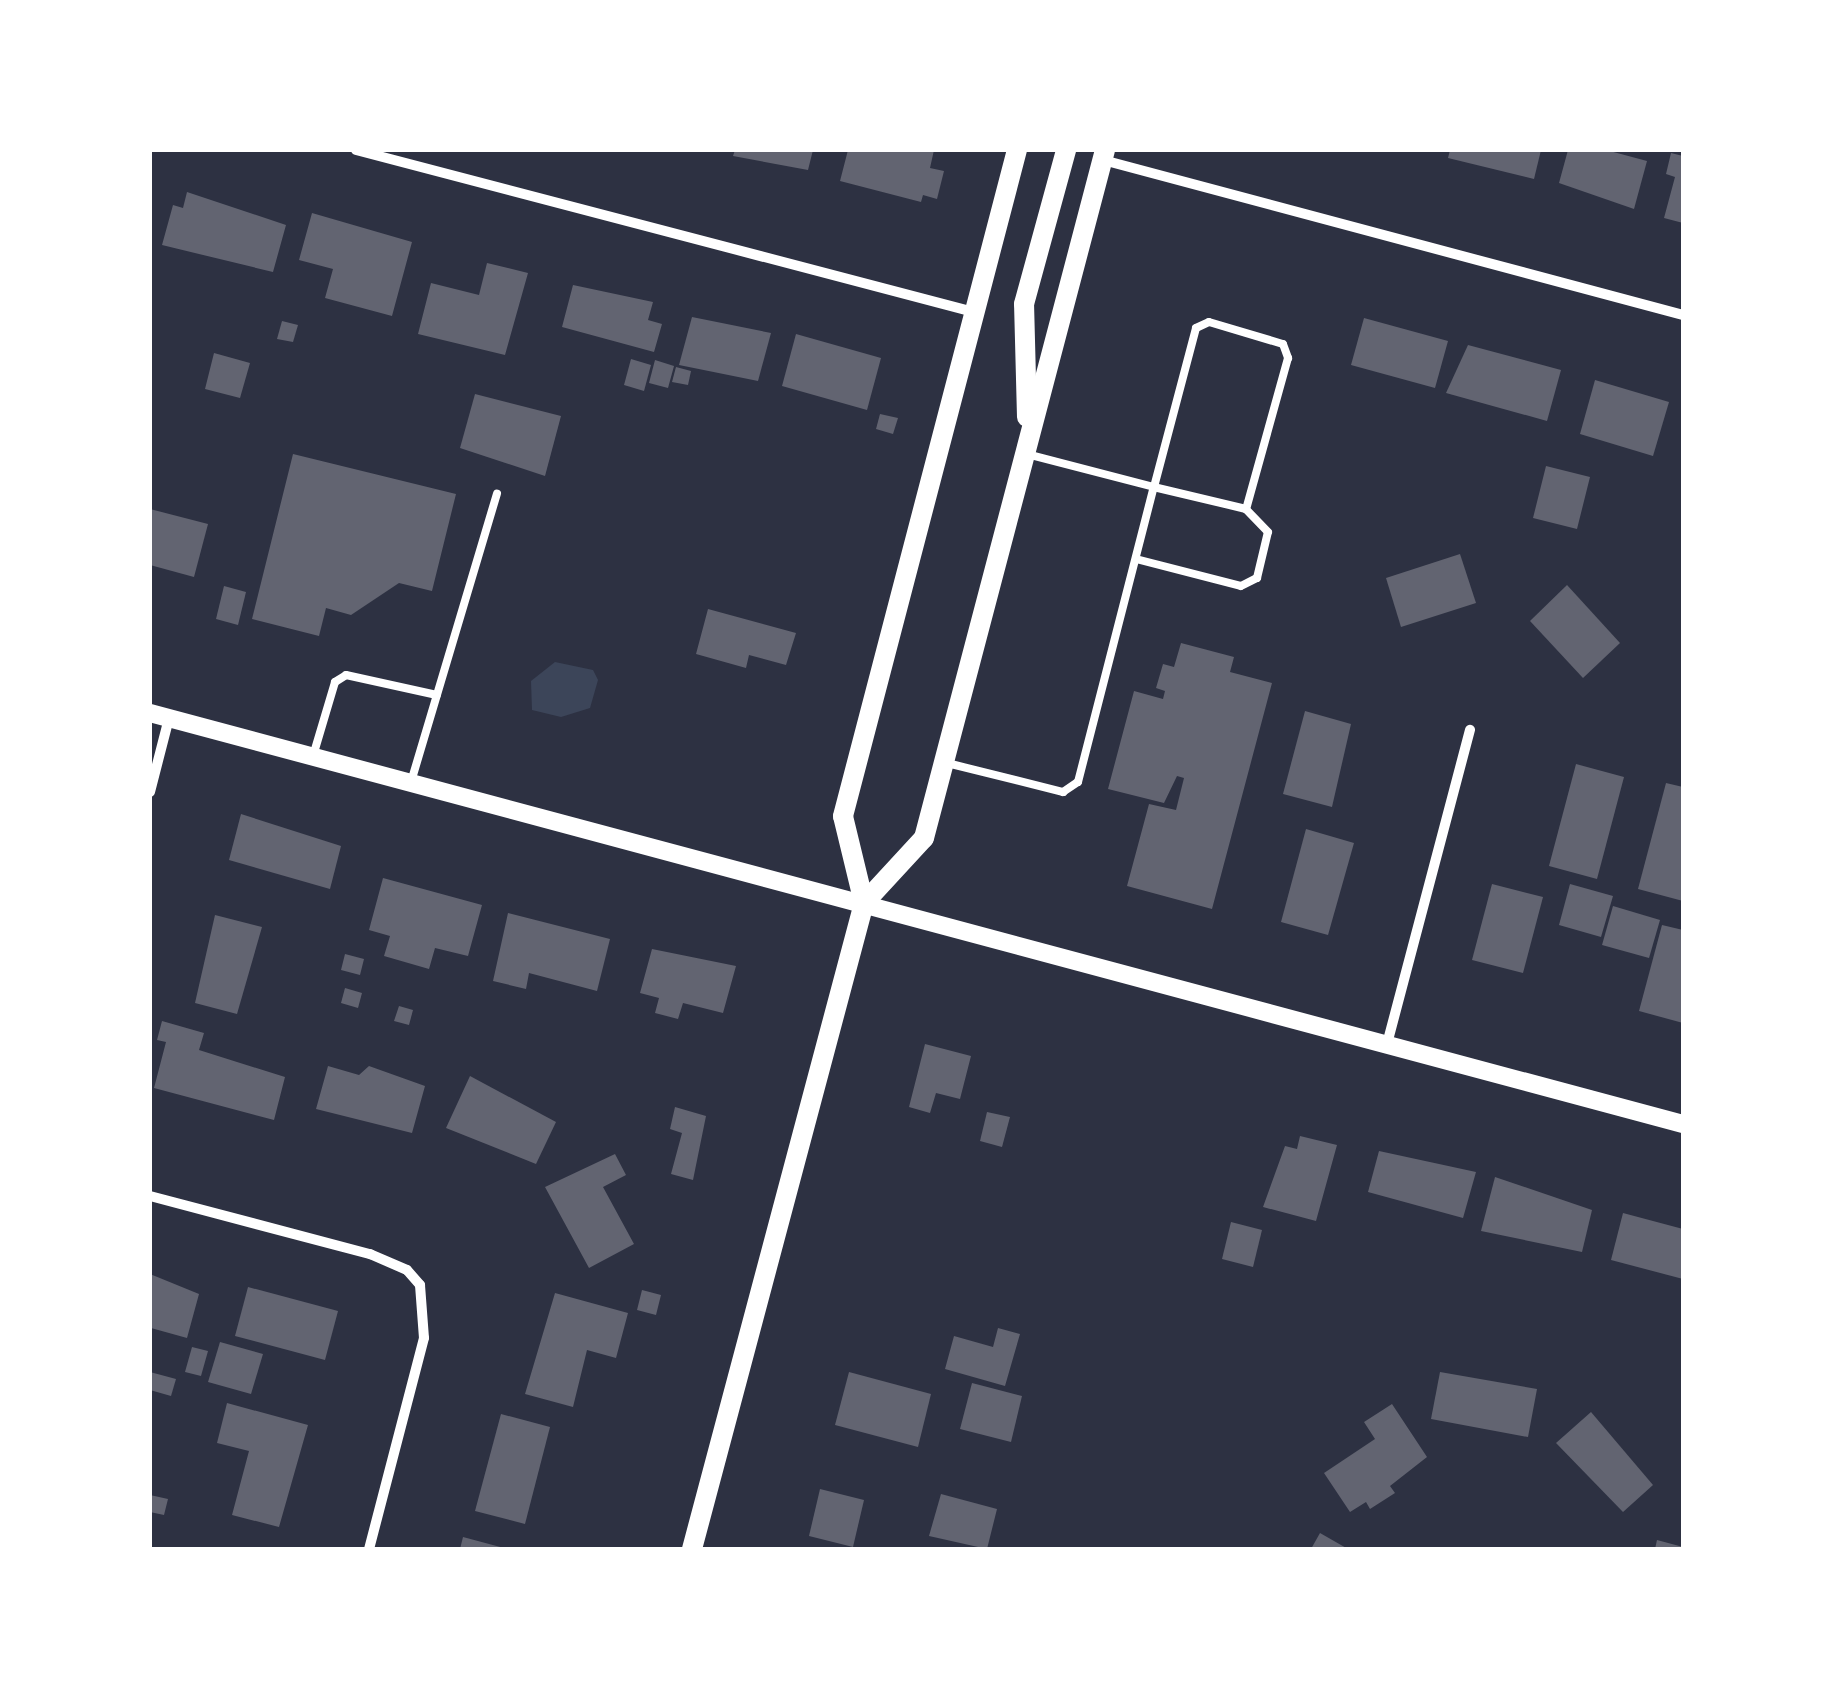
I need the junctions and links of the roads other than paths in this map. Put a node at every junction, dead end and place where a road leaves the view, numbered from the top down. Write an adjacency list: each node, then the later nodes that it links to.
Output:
1 (356, 150): 5 (street)
2 (1018, 150): 5 (main road)
3 (1066, 150): 7 (main road)
4 (1104, 155): 6 (street); 7 (main road)
5 (976, 312): 20 (main road)
6 (1683, 315)
7 (1026, 449): 8 (lane); 17 (main road)
8 (1154, 486): 10 (lane); 10 (lane); 11 (lane)
9 (497, 494): 12 (lane)
10 (1246, 509): 11 (lane)
11 (1136, 559): 17 (lane)
12 (437, 695): 16 (lane); 18 (lane)
13 (150, 714): 14 (street)
14 (169, 718): 16 (street); 19 (street)
15 (1470, 730): 21 (street)
16 (312, 756): 18 (street)
17 (943, 762): 20 (main road)
18 (411, 782): 20 (street)
19 (150, 792)
20 (864, 903): 21 (street); 25 (main road)
21 (1387, 1044): 22 (street)
22 (1683, 1124)
23 (150, 1196): 24 (street)
24 (369, 1549)
25 (692, 1549)

